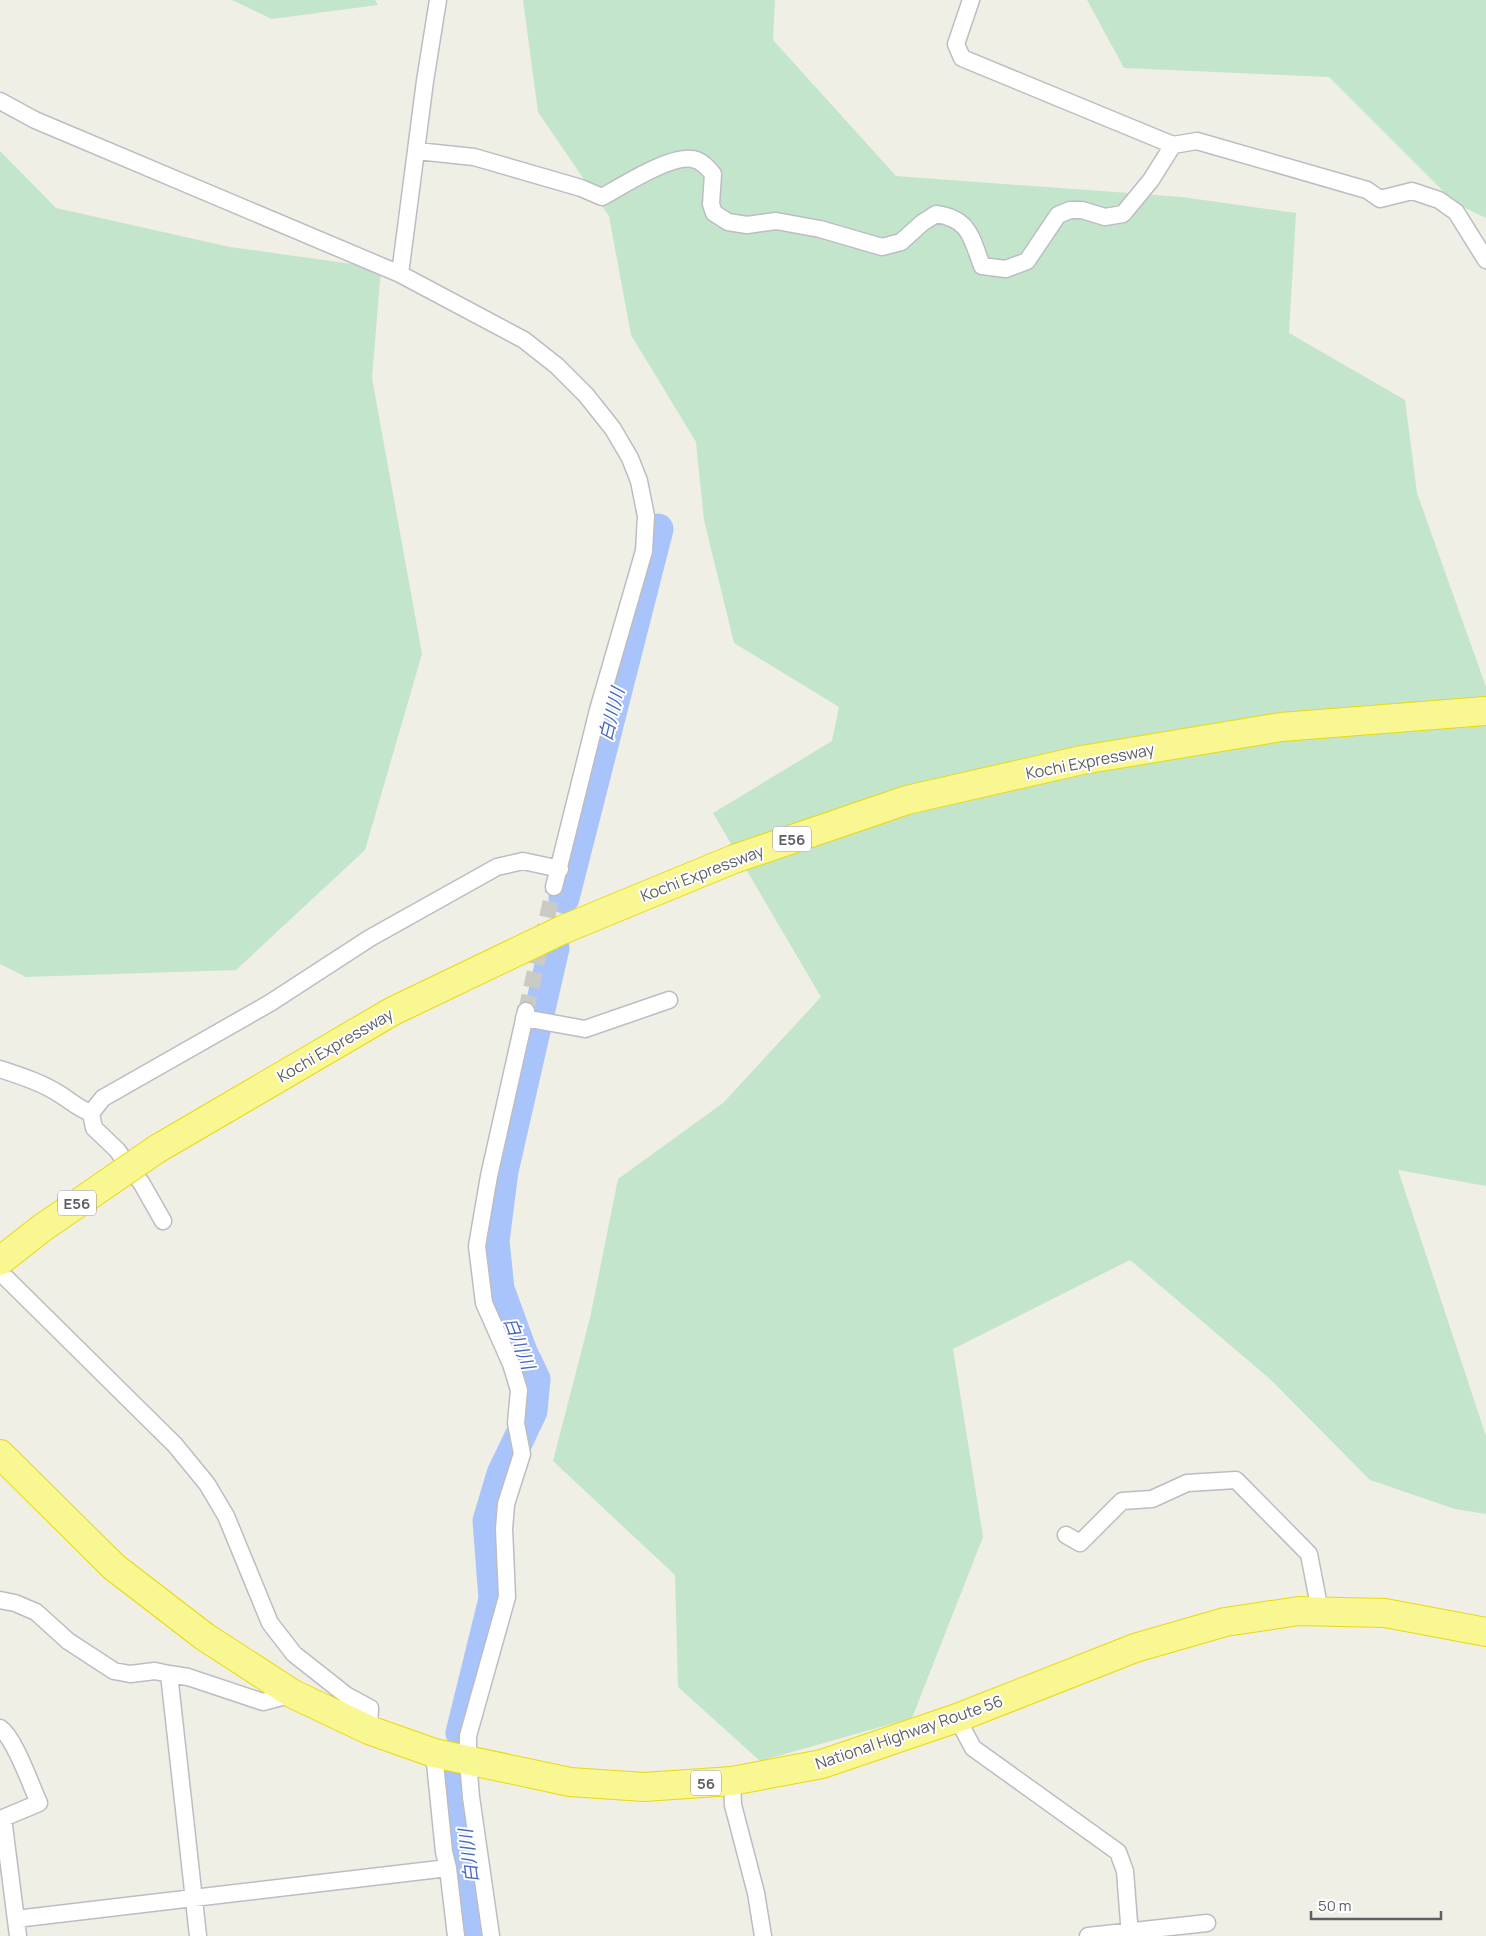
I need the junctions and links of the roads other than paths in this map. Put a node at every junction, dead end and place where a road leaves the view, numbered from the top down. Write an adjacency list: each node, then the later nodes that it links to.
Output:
1 (438, 0): 5 (street)
2 (971, 0): 4 (street)
3 (0, 101): 7 (street)
4 (1173, 145): 5 (street); 6 (street)
5 (417, 150): 7 (street)
6 (1486, 260)
7 (400, 274): 9 (street)
8 (1486, 711): 15 (highway, Kochi Expressway / E56, bridge)
9 (560, 869): 10 (street); 13 (street)
10 (554, 887)
11 (669, 1000): 28 (street)
12 (0, 1069): 13 (street)
13 (91, 1113): 14 (street)
14 (163, 1221)
15 (0, 1261)
16 (0, 1272): 26 (street)
17 (0, 1454): 23 (highway, National Highway Route 56 / 56)
18 (1066, 1535): 20 (street)
19 (0, 1600): 22 (street)
20 (1320, 1611): 21 (highway, National Highway Route 56 / 56); 24 (highway, National Highway Route 56 / 56)
21 (1486, 1632)
22 (170, 1674): 23 (street); 31 (street)
23 (293, 1694): 26 (highway, National Highway Route 56 / 56)
24 (957, 1718): 29 (highway, National Highway Route 56 / 56); 34 (street)
25 (0, 1728): 32 (street)
26 (368, 1730): 27 (highway, National Highway Route 56 / 56)
27 (434, 1753): 28 (highway, National Highway Route 56 / 56); 30 (street)
28 (468, 1761): 29 (highway, National Highway Route 56 / 56); 38 (street)
29 (732, 1781): 39 (street)
30 (448, 1868): 31 (street); 37 (street)
31 (193, 1898): 32 (street); 36 (street)
32 (16, 1919): 35 (street)
33 (1207, 1923): 34 (street)
34 (1130, 1933): 40 (street)
35 (18, 1936)
36 (198, 1936)
37 (456, 1936)
38 (491, 1936)
39 (763, 1936)
40 (1088, 1936)

